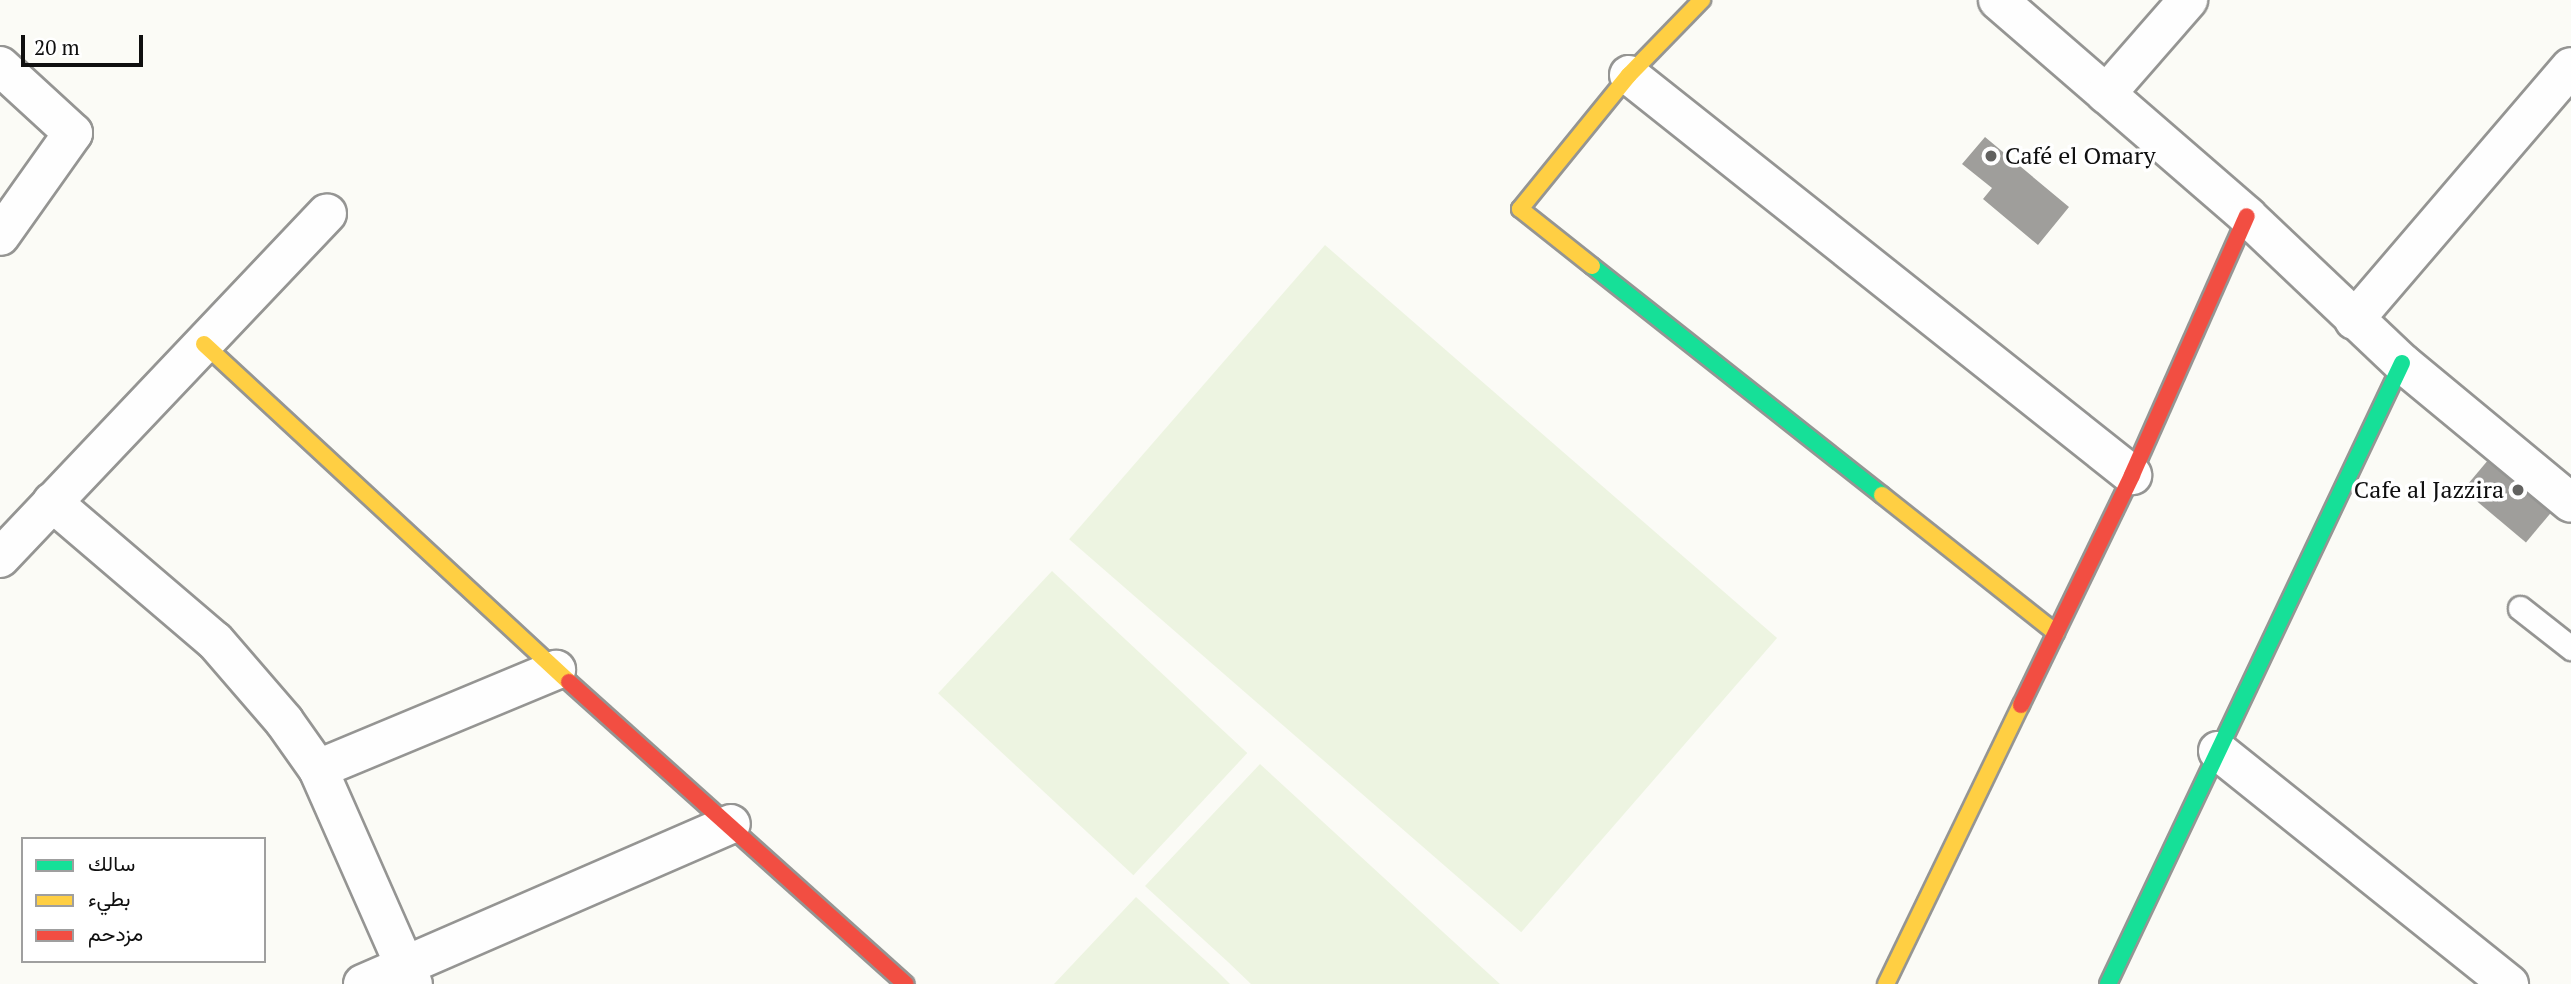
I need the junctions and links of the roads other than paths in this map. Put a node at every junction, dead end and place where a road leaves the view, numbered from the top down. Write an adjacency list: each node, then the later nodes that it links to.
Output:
1 (1702, 0): 6 (street)
2 (1998, 0): 7 (street)
3 (2188, 0): 7 (street)
4 (0, 66): 10 (street)
5 (2571, 67): 11 (street)
6 (1629, 75): 14 (street); 19 (street)
7 (2106, 94): 9 (street)
8 (327, 213): 12 (street)
9 (2247, 216): 11 (street); 14 (street)
10 (0, 236)
11 (2354, 320): 13 (street)
12 (204, 344): 15 (street); 21 (street)
13 (2402, 363): 16 (street); 22 (street)
14 (2132, 475): 19 (street)
15 (52, 502): 17 (street); 23 (street)
16 (2571, 503)
17 (0, 558)
18 (2521, 608): 20 (lane)
19 (2056, 633): 28 (street)
20 (2571, 648)
21 (556, 670): 23 (street); 24 (street)
22 (2218, 751): 29 (street); 30 (street)
23 (318, 769): 25 (street)
24 (731, 824): 25 (street); 27 (street)
25 (409, 975): 26 (street)
26 (363, 984)
27 (905, 984)
28 (1886, 984)
29 (2108, 984)
30 (2509, 984)

